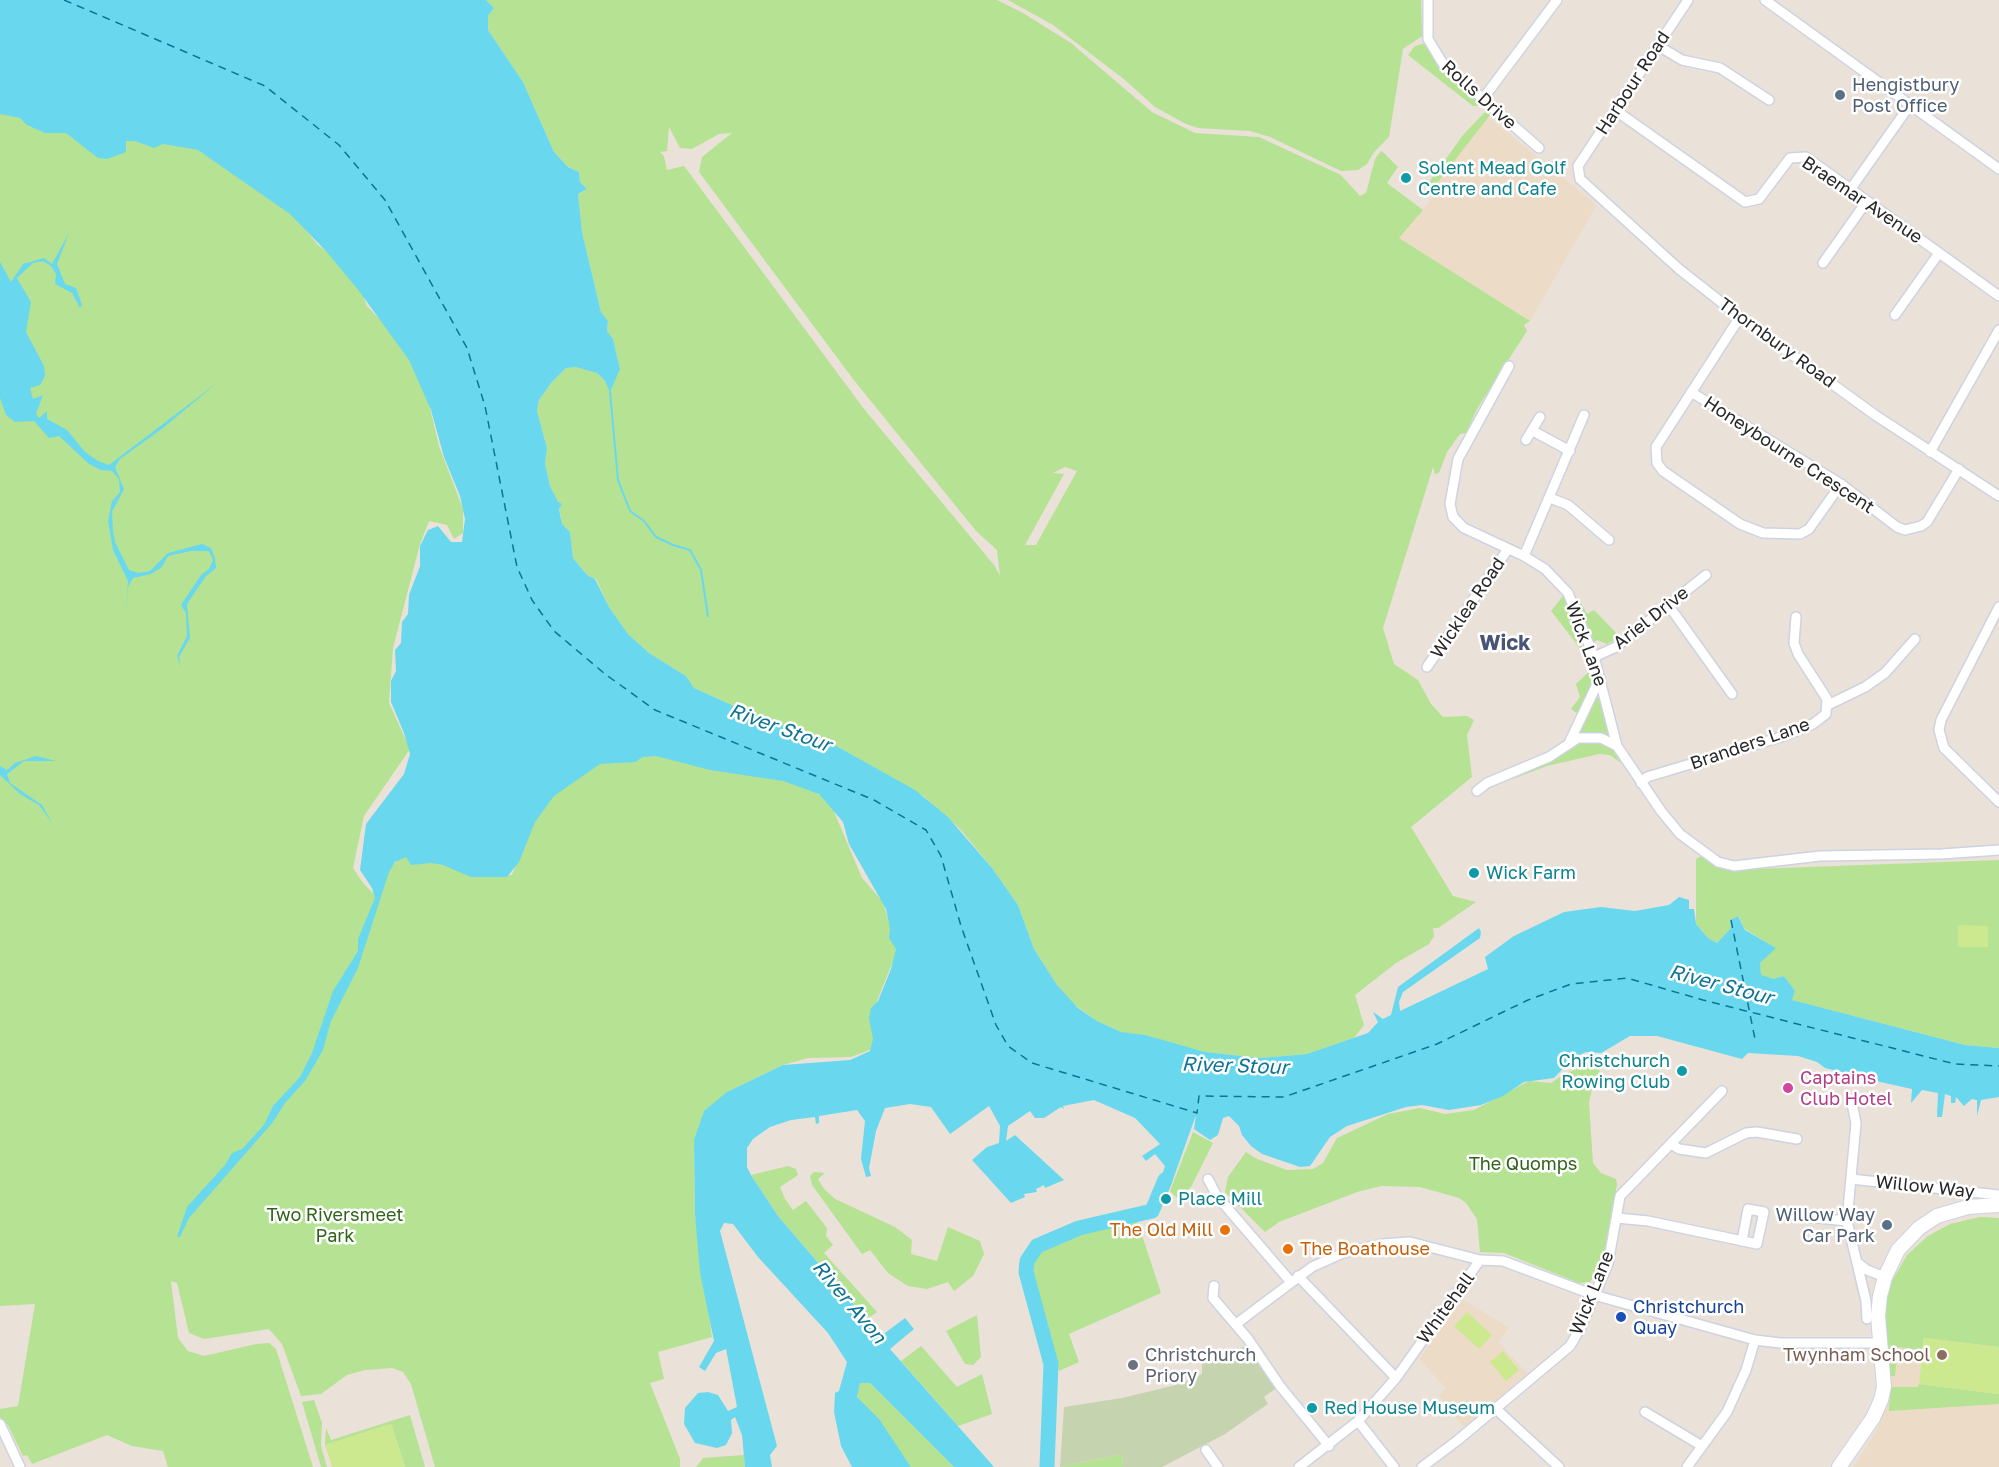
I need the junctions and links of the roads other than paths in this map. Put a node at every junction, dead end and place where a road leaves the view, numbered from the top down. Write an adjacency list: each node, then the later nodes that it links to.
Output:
1 (1428, 0): 6 (street, Rolls Drive)
2 (1557, 0): 6 (street)
3 (1689, 0): 5 (street, Harbour Road)
4 (1766, 0): 8 (street)
5 (1657, 45): 7 (street); 9 (street, Harbour Road)
6 (1482, 100): 10 (street, Rolls Drive)
7 (1769, 100)
8 (1910, 105): 12 (street); 13 (street)
9 (1615, 110): 11 (street, Harbour Road); 13 (street, Braemar Avenue)
10 (1539, 148)
11 (1578, 166): 19 (street, Thornbury Road)
12 (1999, 169)
13 (1850, 190): 14 (street, Braemar Avenue)
14 (1867, 201): 15 (street, Braemar Avenue); 16 (street)
15 (1939, 253): 17 (street, Braemar Avenue); 18 (street)
16 (1823, 263)
17 (1999, 296)
18 (1895, 315)
19 (1740, 317): 22 (street); 28 (street, Thornbury Road)
20 (1999, 330): 28 (street)
21 (1509, 366): 34 (street, Wick Lane)
22 (1691, 392): 30 (street, Honeybourne Crescent); 30 (street)
23 (1584, 415): 27 (street)
24 (1540, 417): 25 (street)
25 (1533, 431): 26 (street); 27 (street)
26 (1526, 440)
27 (1570, 451): 32 (street)
28 (1930, 452): 29 (street, Thornbury Road)
29 (1959, 469): 30 (street, Honeybourne Crescent); 31 (street, Thornbury Road)
30 (1841, 484)
31 (1999, 496)
32 (1550, 498): 33 (street); 35 (street)
33 (1609, 540)
34 (1508, 549): 35 (street, Wick Lane); 42 (street, Wicklea Road)
35 (1524, 556): 41 (street, Wick Lane)
36 (1706, 575): 37 (street, Ariel Drive)
37 (1669, 606): 41 (street, Ariel Drive); 44 (street)
38 (1999, 607): 50 (street)
39 (1796, 617): 45 (street, Branders Lane)
40 (1915, 639): 45 (street)
41 (1594, 657): 43 (street, Wick Lane)
42 (1427, 668)
43 (1600, 678): 46 (street); 47 (street, Wick Lane)
44 (1732, 694)
45 (1828, 705): 48 (street, Branders Lane)
46 (1570, 741): 47 (street); 49 (street)
47 (1617, 746): 48 (street, Wick Lane)
48 (1641, 783): 51 (street, Wick Lane)
49 (1477, 791)
50 (1999, 802)
51 (1999, 850)
52 (1722, 1090): 55 (street, Wick Lane)
53 (1851, 1099): 57 (street)
54 (1797, 1139): 55 (street)
55 (1671, 1144): 61 (street, Wick Lane)
56 (1208, 1179): 67 (street)
57 (1851, 1179): 58 (street, Willow Way); 62 (street)
58 (1999, 1195)
59 (1999, 1205): 66 (street)
60 (1789, 1215): 62 (street)
61 (1617, 1218): 63 (street); 69 (street, Wick Lane)
62 (1847, 1221): 65 (street)
63 (1742, 1241)
64 (1480, 1260): 67 (street); 69 (street, Whitehall); 74 (street, Whitehall)
65 (1858, 1263): 66 (street); 70 (street)
66 (1885, 1277): 73 (street)
67 (1294, 1279): 71 (street); 74 (street)
68 (1214, 1286): 71 (street)
69 (1594, 1295): 72 (street, Whitehall); 75 (street, Wick Lane)
70 (1866, 1318)
71 (1236, 1324): 79 (street)
72 (1755, 1340): 73 (street, Whitehall); 80 (street)
73 (1881, 1343): 89 (street)
74 (1395, 1378): 77 (street, Whitehall)
75 (1495, 1408): 86 (street, Wick Lane); 87 (street)
76 (1645, 1412): 80 (street)
77 (1358, 1421): 79 (street, Whitehall); 85 (street)
78 (0, 1424): 82 (street)
79 (1329, 1446): 84 (street, Whitehall)
80 (1702, 1446): 88 (street)
81 (1206, 1450): 83 (street)
82 (20, 1467)
83 (1218, 1467)
84 (1299, 1467)
85 (1394, 1467)
86 (1422, 1467)
87 (1559, 1467)
88 (1687, 1467)
89 (1839, 1467)

